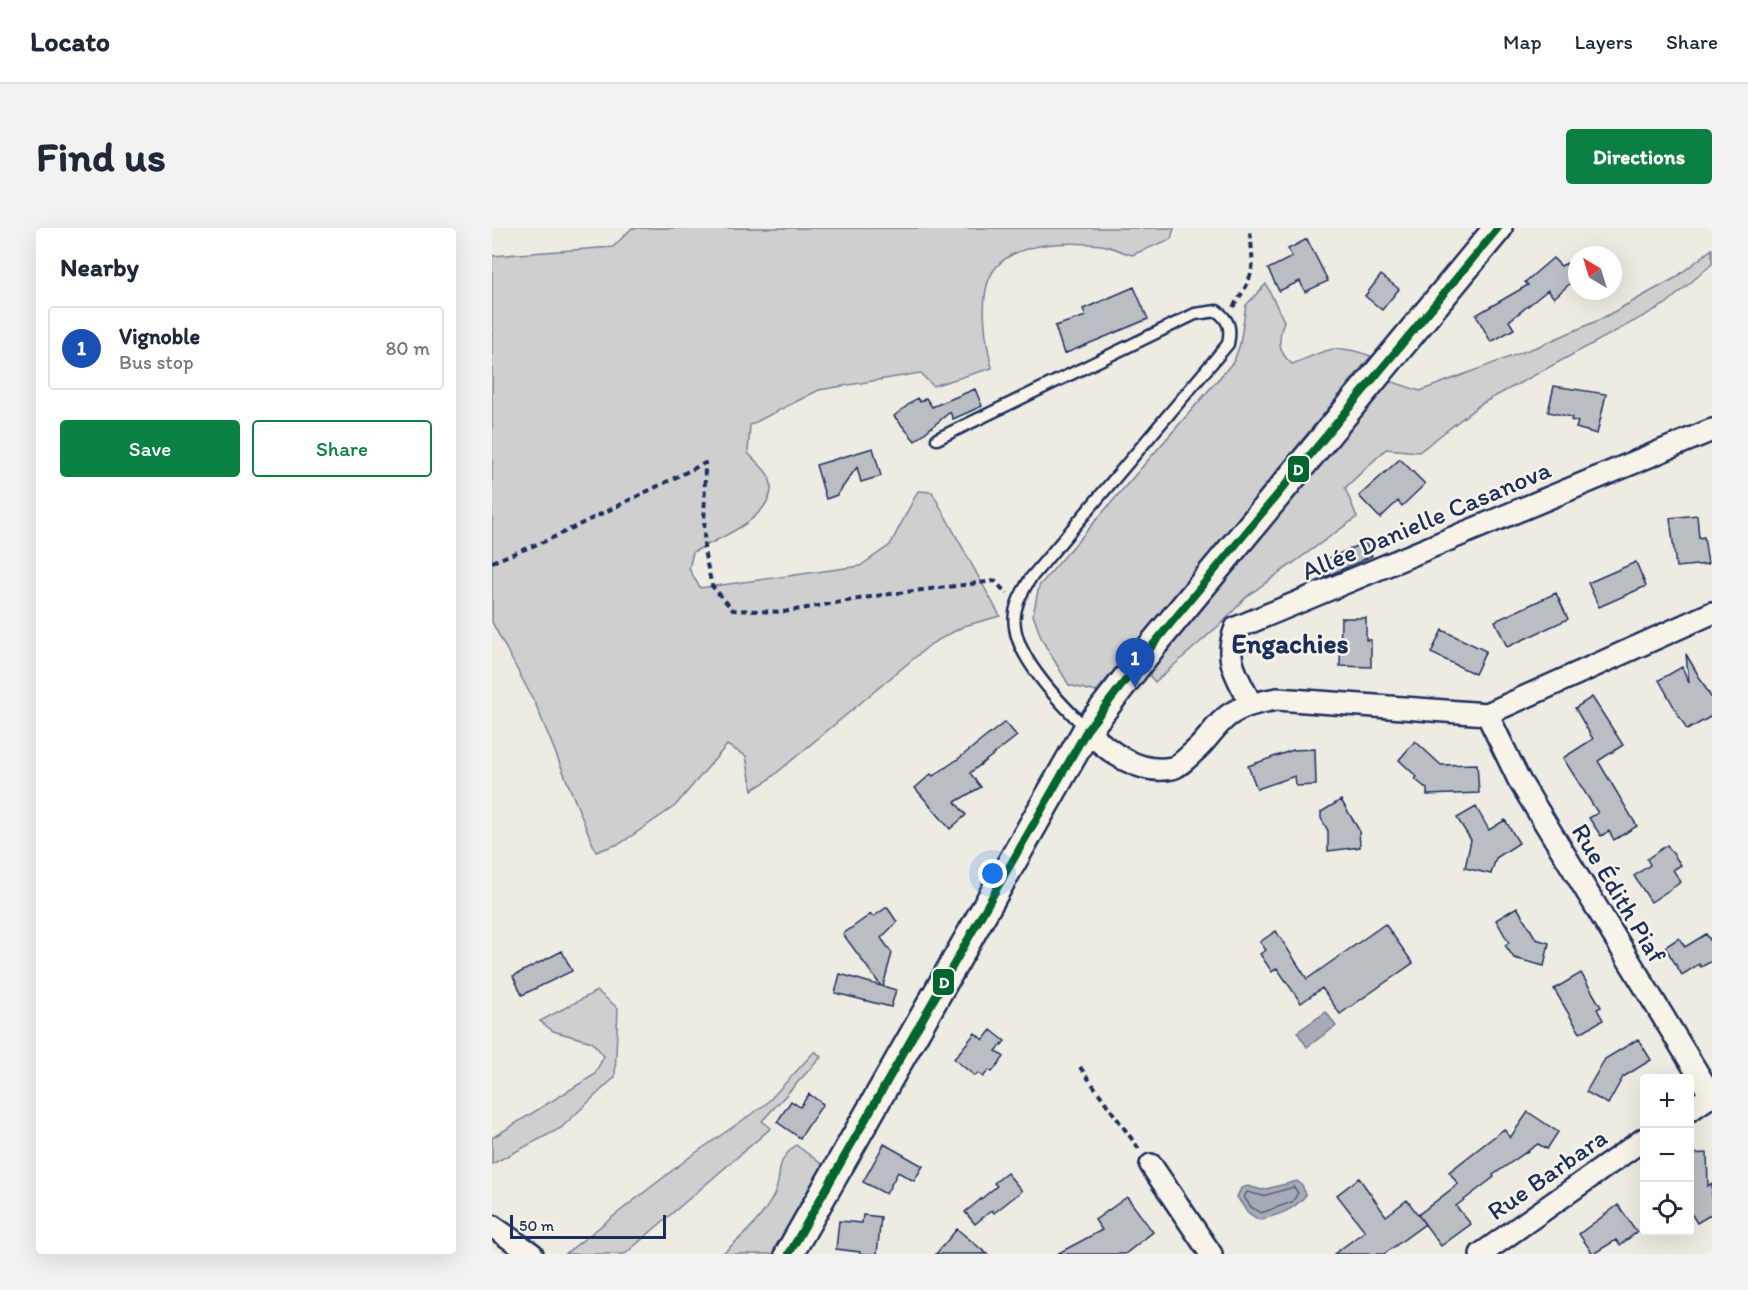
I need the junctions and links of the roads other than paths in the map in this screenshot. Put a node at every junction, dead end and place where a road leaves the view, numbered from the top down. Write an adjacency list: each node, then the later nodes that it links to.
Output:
1 (1498, 228): 7 (street)
2 (1712, 430): 5 (street, Allée Danielle Casanova)
3 (937, 439): 7 (lane)
4 (1712, 613): 6 (street)
5 (1251, 704): 6 (street); 7 (street)
6 (1486, 714): 8 (street, Rue Édith Piaf)
7 (1087, 729): 14 (street)
8 (1712, 1096): 9 (street)
9 (1694, 1107)
10 (1640, 1143): 16 (street, Rue Barbara)
11 (1151, 1165): 15 (street)
12 (492, 1226): 13 (street)
13 (532, 1254)
14 (789, 1254)
15 (1212, 1254)
16 (1481, 1254)

